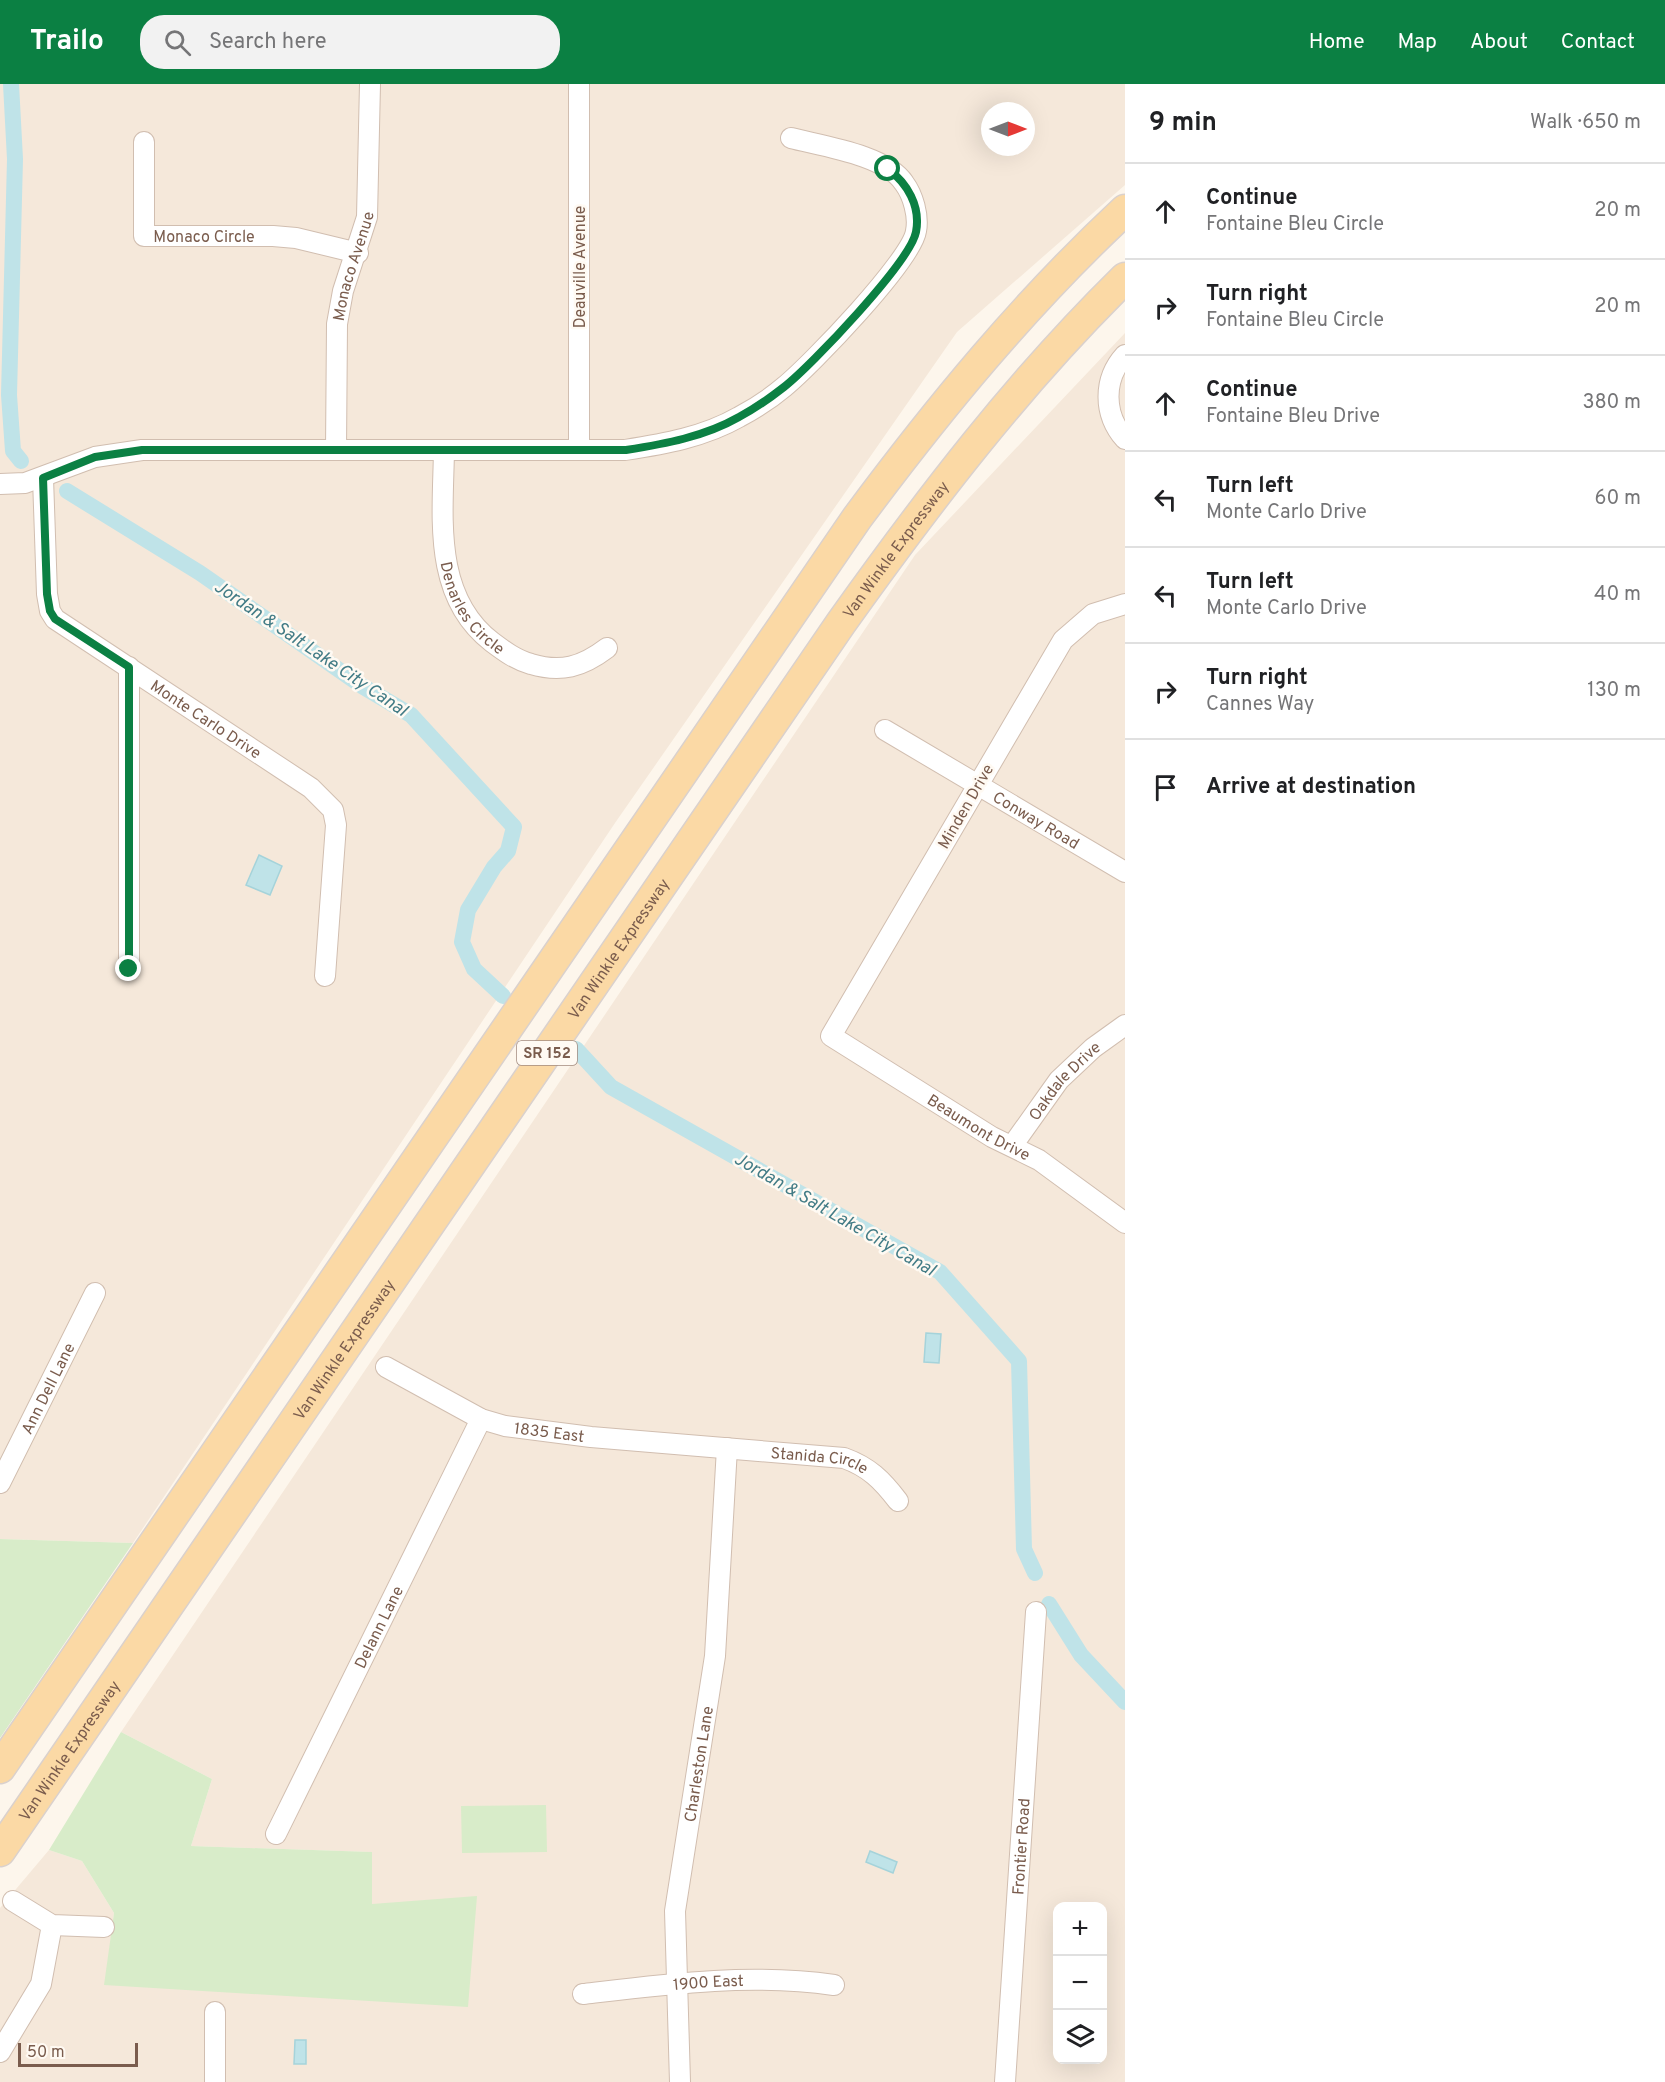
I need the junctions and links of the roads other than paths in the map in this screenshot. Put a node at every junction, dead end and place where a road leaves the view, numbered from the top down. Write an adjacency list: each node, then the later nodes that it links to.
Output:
1 (370, 84): 6 (street, Monaco Avenue)
2 (579, 84): 12 (street, Deauville Avenue)
3 (791, 138): 12 (street)
4 (144, 142): 6 (street, Monaco Circle)
5 (1125, 210): 34 (main road, SR 152)
6 (358, 253): 10 (street, Monaco Avenue)
7 (1125, 278): 36 (main road, Van Winkle Expressway / SR 152)
8 (1125, 355): 9 (street)
9 (1125, 439)
10 (336, 450): 11 (street); 13 (street)
11 (444, 450): 12 (street); 16 (street, Denarles Circle)
12 (579, 450)
13 (43, 478): 14 (street); 17 (street, Monte Carlo Drive)
14 (0, 484)
15 (1125, 604): 19 (street, Minden Drive)
16 (607, 648)
17 (129, 667): 21 (street); 22 (street, Monte Carlo Drive)
18 (885, 730): 19 (street, Conway Road)
19 (978, 784): 20 (street, Conway Road); 24 (street, Minden Drive)
20 (1125, 872)
21 (129, 969)
22 (325, 976)
23 (1125, 1025): 25 (street, Oakdale Drive)
24 (831, 1036): 25 (street, Beaumont Drive)
25 (1012, 1146): 26 (street, Beaumont Drive)
26 (1125, 1223)
27 (95, 1293): 31 (street, Ann Dell Lane)
28 (386, 1367): 29 (street, 1835 East)
29 (481, 1419): 30 (street, 1835 East); 35 (street, Delann Lane)
30 (727, 1448): 32 (street, Stanida Circle); 40 (street, Charleston Lane)
31 (0, 1483)
32 (898, 1501)
33 (1036, 1612): 47 (street, Frontier Road)
34 (0, 1768)
35 (276, 1834)
36 (0, 1851)
37 (13, 1901): 38 (street)
38 (52, 1925): 39 (street); 44 (street)
39 (104, 1927)
40 (676, 1984): 41 (street, 1900 East); 42 (street, 1900 East); 46 (street, Charleston Lane)
41 (834, 1985)
42 (583, 1994)
43 (215, 2012): 45 (street)
44 (0, 2052)
45 (215, 2082)
46 (680, 2082)
47 (1005, 2082)

